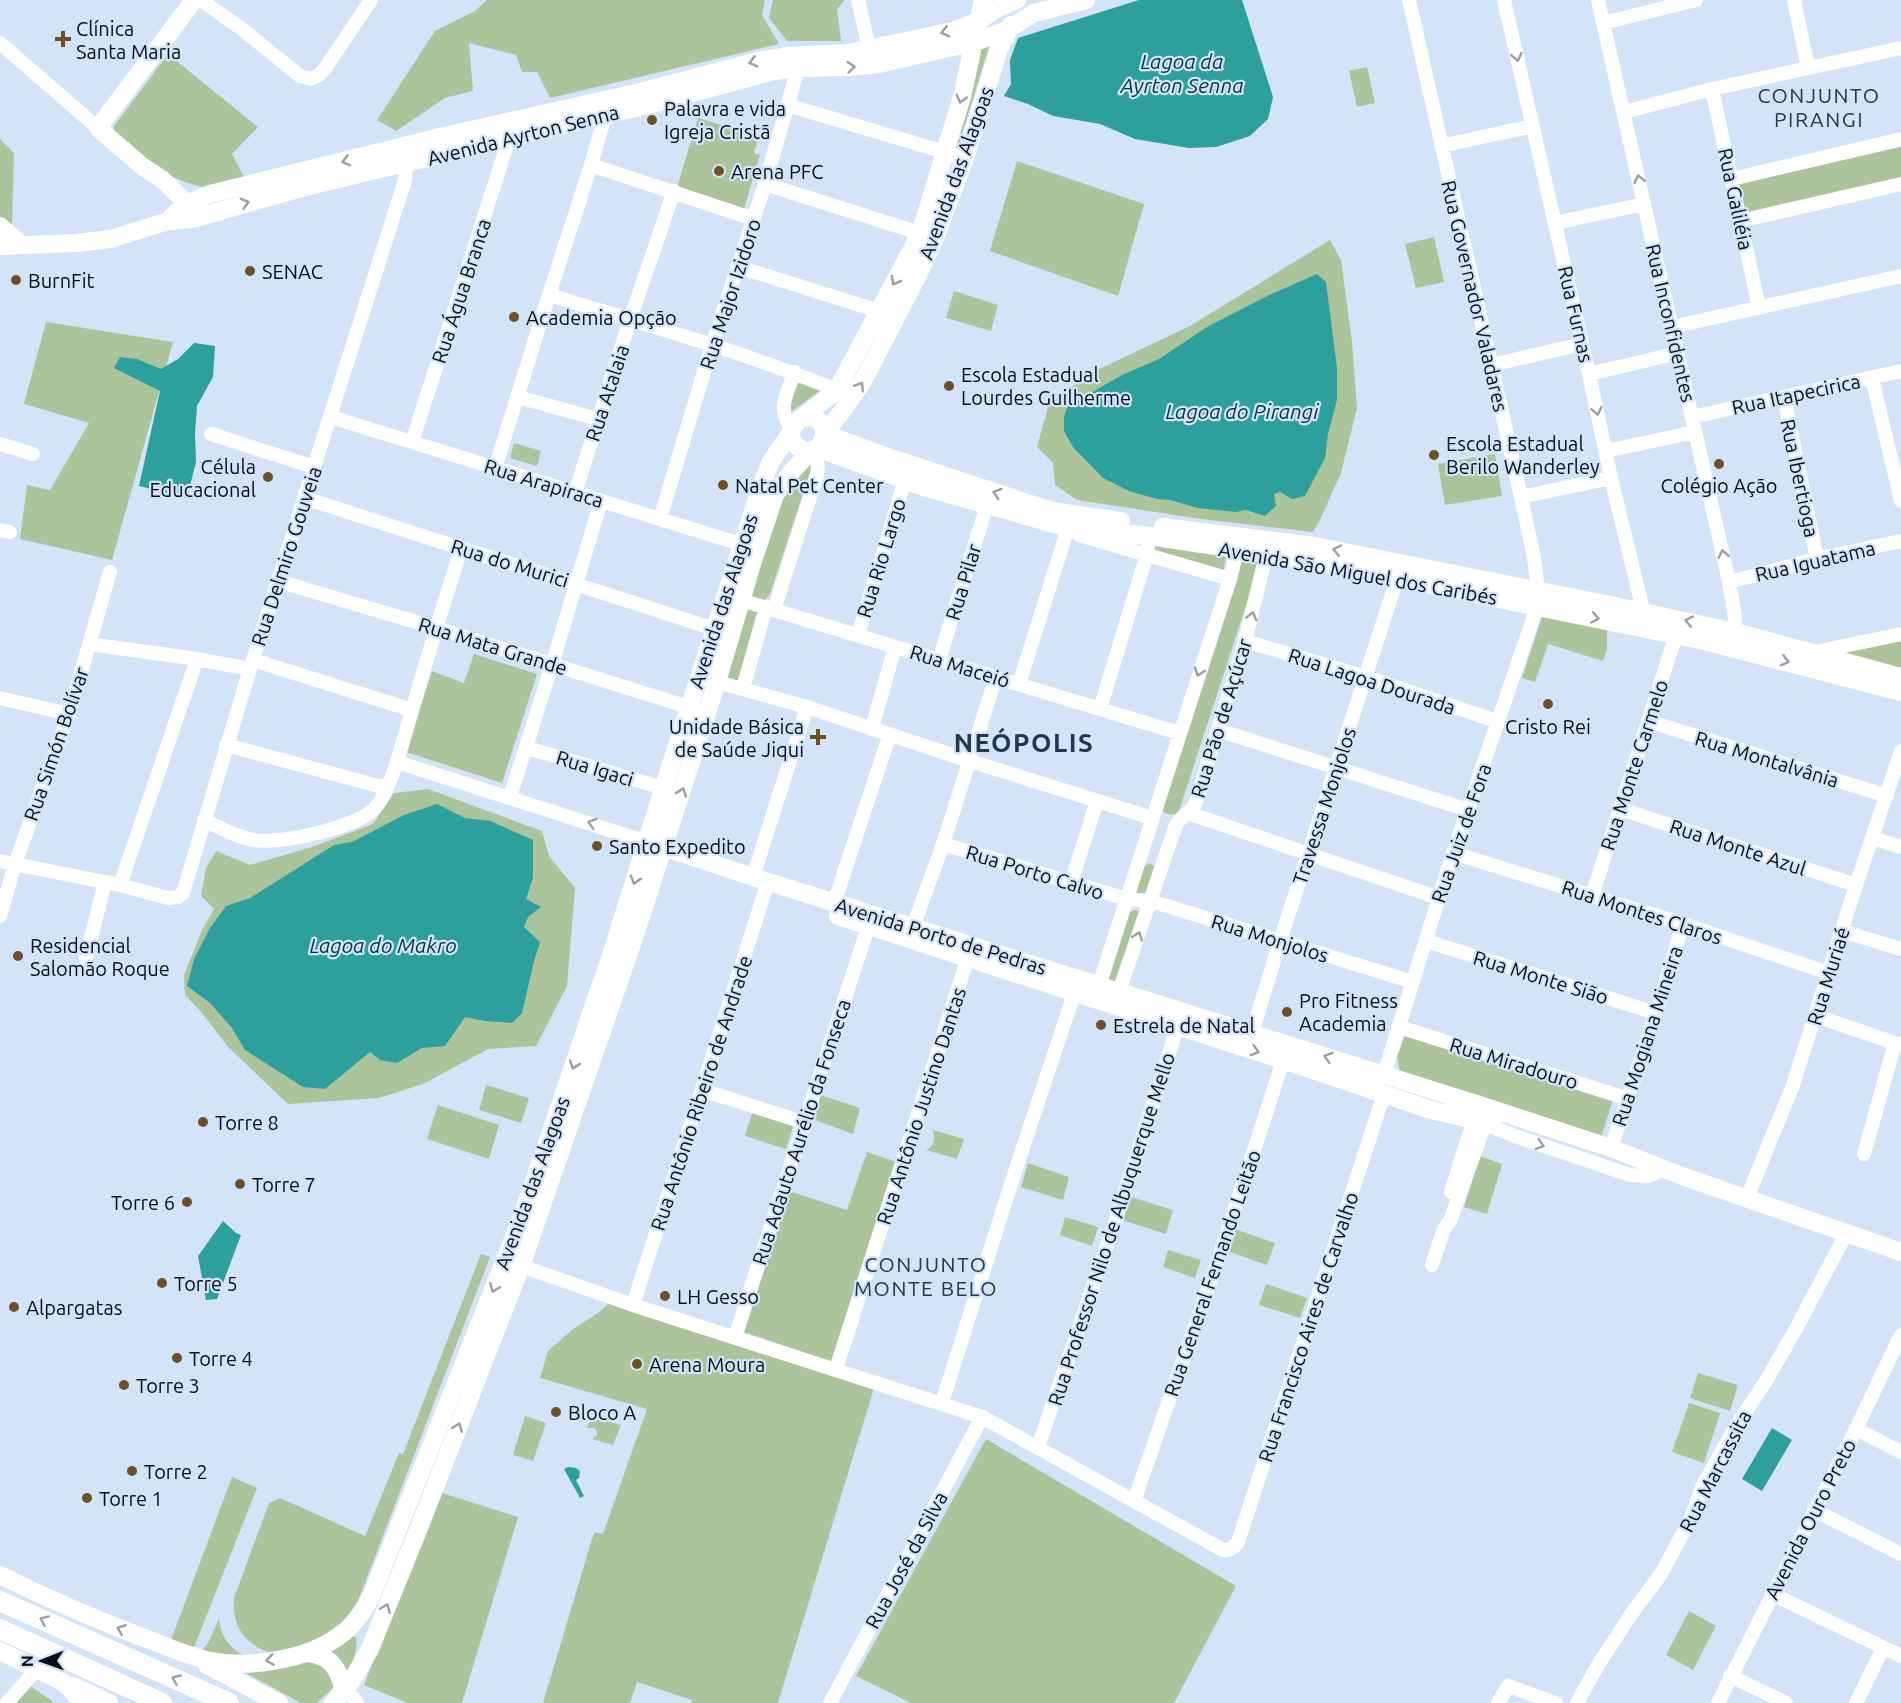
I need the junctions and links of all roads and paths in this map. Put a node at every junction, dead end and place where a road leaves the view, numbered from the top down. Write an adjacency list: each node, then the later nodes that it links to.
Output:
1 (194, 0): 28 (main road)
2 (201, 0): 3 (street)
3 (371, 0)
4 (858, 0): 16 (street)
5 (982, 0): 13 (main road, Avenida das Alagoas)
6 (1019, 0): 13 (main road, Avenida Ayrton Senna); 15 (main road, Avenida das Alagoas)
7 (1086, 0): 15 (main road, Avenida Ayrton Senna)
8 (1409, 0): 31 (street, Rua Governador Valadares)
9 (1504, 0): 27 (street, Rua Furnas, one-way to 27)
10 (1598, 0): 14 (street, Rua Inconfidentes)
11 (1696, 0): 14 (street)
12 (1794, 0): 21 (street)
13 (978, 21): 17 (main road, Avenida das Alagoas); 23 (main road, Avenida Ayrton Senna, one-way to 23)
14 (1603, 23): 25 (street, Rua Inconfidentes)
15 (1007, 30): 17 (main road, Avenida Ayrton Senna); 33 (main road, Avenida das Alagoas)
16 (867, 39)
17 (975, 42): 20 (main road, Avenida Ayrton Senna, one-way to 17); 32 (main road, Avenida das Alagoas, one-way to 32)
18 (0, 43): 28 (street)
19 (1901, 48): 21 (street)
20 (798, 68): 24 (street, Rua Major Izidoro); 26 (main road, Avenida Ayrton Senna)
21 (1808, 68): 22 (street)
22 (1712, 89): 25 (street); 36 (street, Rua Galiléia)
23 (640, 92): 26 (main road); 34 (main road, Avenida Ayrton Senna)
24 (787, 105): 32 (street); 38 (street, Rua Major Izidoro)
25 (1624, 112): 43 (street, Rua Inconfidentes, one-way to 25)
26 (613, 113): 29 (main road, Avenida Ayrton Senna); 35 (street)
27 (1533, 126): 31 (street); 48 (street, Rua Furnas)
28 (98, 128): 37 (main road)
29 (509, 139): 34 (main road, Avenida Ayrton Senna); 77 (street, Rua Água Branca)
30 (1901, 139): 36 (street)
31 (1441, 146): 63 (street, Rua Governador Valadares)
32 (945, 152): 33 (street); 50 (main road, Avenida das Alagoas)
33 (965, 158): 50 (main road, Avenida das Alagoas)
34 (401, 159): 41 (main road, Avenida Ayrton Senna, one-way to 41); 44 (main road, Avenida Ayrton Senna, one-way to 34); 71 (street, Rua Delmiro Gouveia)
35 (591, 165): 40 (street); 55 (street)
36 (1732, 179): 47 (street, Rua Galiléia)
37 (163, 180): 41 (main road); 42 (main road)
38 (765, 184): 45 (street, Rua Major Izidoro); 50 (street)
39 (1901, 184): 47 (street)
40 (674, 191): 45 (street); 58 (street, Rua Atalaia)
41 (210, 194): 42 (main road, Avenida Ayrton Senna)
42 (187, 204): 44 (main road); 46 (main road, Avenida Ayrton Senna)
43 (1644, 204): 48 (street); 59 (street, Rua Inconfidentes)
44 (209, 214): 46 (main road, Avenida Ayrton Senna)
45 (754, 219): 53 (street, Rua Major Izidoro)
46 (172, 221): 51 (main road, Avenida Ayrton Senna)
47 (1740, 221): 56 (street, Rua Galiléia)
48 (1555, 223): 60 (street, Rua Furnas)
49 (0, 226): 51 (main road)
50 (928, 236): 57 (main road, Avenida das Alagoas, one-way to 57); 78 (main road, Avenida das Alagoas, one-way to 50)
51 (21, 244): 52 (main road, Avenida Ayrton Senna)
52 (0, 246)
53 (739, 267): 57 (street); 61 (street, Rua Major Izidoro)
54 (1901, 276): 56 (street)
55 (549, 295): 58 (street); 69 (street)
56 (1759, 308): 59 (street)
57 (879, 311): 68 (main road, Avenida das Alagoas)
58 (630, 320): 61 (street); 73 (street, Rua Atalaia)
59 (1672, 327): 62 (street, Rua Inconfidentes)
60 (1582, 344): 63 (street); 66 (street, Rua Furnas)
61 (712, 345): 65 (street); 93 (street, Rua Major Izidoro)
62 (1678, 353): 66 (street); 72 (street, Rua Inconfidentes)
63 (1491, 365): 88 (street, Rua Governador Valadares)
64 (1901, 371): 67 (street, Rua Itapecirica)
65 (795, 372): 68 (street); 74 (street)
66 (1589, 374): 80 (street, Rua Furnas, one-way to 80)
67 (1872, 378): 70 (street, Rua Itapecirica); 91 (street)
68 (837, 390): 74 (main road, Avenida das Alagoas)
69 (518, 397): 73 (street); 83 (street)
70 (1784, 398): 72 (street, Rua Itapecirica); 101 (street, Rua Ibertioga)
71 (331, 417): 77 (street, Rua Arapiraca); 82 (street, Rua Delmiro Gouveia)
72 (1692, 417): 75 (street, Rua Inconfidentes)
73 (598, 419): 87 (street, Rua Atalaia)
74 (794, 426): 78 (main road); 78 (main road); 98 (main road, Avenida das Alagoas)
75 (1695, 432): 80 (street); 106 (street, Rua Inconfidentes, one-way to 75)
76 (211, 434): 82 (street)
77 (412, 442): 83 (street, Rua Arapiraca)
78 (819, 443): 85 (main road, Avenida São Miguel dos Caribés); 86 (main road, Avenida São Miguel dos Caribés); 98 (main road, Avenida das Alagoas); 110 (street)
79 (0, 444): 81 (street)
80 (1606, 451): 84 (street, Rua Furnas)
81 (33, 454)
82 (314, 467): 89 (street, Rua Delmiro Gouveia)
83 (495, 468): 87 (street, Rua Arapiraca)
84 (1611, 478): 88 (street); 111 (street, Rua Furnas)
85 (905, 480): 86 (main road, Avenida São Miguel dos Caribés); 115 (street, Rua Rio Largo)
86 (948, 485): 92 (main road, Avenida São Miguel dos Caribés); 96 (main road, Avenida São Miguel dos Caribés, one-way to 86)
87 (575, 493): 90 (street, Rua Arapiraca)
88 (1521, 497): 108 (street, Rua Governador Valadares)
89 (305, 498): 100 (street, Rua do Murici); 105 (street, Rua Delmiro Gouveia)
90 (601, 501): 93 (street, Rua Arapiraca); 107 (street)
91 (1901, 501)
92 (987, 505): 94 (main road, Avenida São Miguel dos Caribés); 123 (street, Rua Pilar)
93 (660, 519): 98 (street, Rua Arapiraca)
94 (1067, 530): 97 (main road, Avenida São Miguel dos Caribés); 131 (street)
95 (1901, 541): 101 (street, Rua Iguatama)
96 (1239, 542): 97 (main road, Avenida São Miguel dos Caribés); 99 (main road, Avenida São Miguel dos Caribés); 103 (street, Rua Pão de Açúcar)
97 (1148, 545): 103 (street, Avenida São Miguel dos Caribés); 137 (street)
98 (749, 546): 109 (main road, Avenida das Alagoas); 113 (main road, Avenida das Alagoas)
99 (1268, 546): 104 (main road, Avenida São Miguel dos Caribés); 108 (main road, Avenida São Miguel dos Caribés, one-way to 99); 118 (street, Rua Pão de Açúcar, one-way to 99)
100 (461, 549): 107 (street, Rua do Murici); 112 (street)
101 (1817, 559): 106 (street, Rua Iguatama)
102 (110, 572): 119 (street, Rua Simón Bolívar)
103 (1230, 579): 145 (street, Rua Pão de Açúcar, one-way to 145)
104 (1397, 579): 108 (main road, Avenida São Miguel dos Caribés); 128 (street, Travessa Monjolos)
105 (278, 581): 112 (street, Rua Mata Grande); 124 (street, Rua Delmiro Gouveia)
106 (1729, 582): 117 (street, Rua Inconfidentes)
107 (576, 583): 113 (street, Rua do Murici); 125 (street)
108 (1538, 599): 111 (main road, Avenida São Miguel dos Caribés); 141 (street, Rua Juiz de Fora)
109 (741, 600): 110 (street, Rua Maceió); 130 (main road, Avenida das Alagoas)
110 (770, 609): 115 (street, Rua Maceió); 132 (street)
111 (1645, 620): 116 (main road, Avenida São Miguel dos Caribés); 117 (main road, Avenida São Miguel dos Caribés, one-way to 111)
112 (436, 628): 125 (street, Rua Mata Grande); 138 (street)
113 (714, 629): 126 (main road, Avenida das Alagoas)
114 (1901, 634): 121 (street)
115 (858, 635): 120 (street, Rua Maceió)
116 (1676, 635): 117 (main road, Avenida São Miguel dos Caribés); 142 (street, Rua Monte Carmelo)
117 (1733, 640): 121 (main road, Avenida São Miguel dos Caribés); 133 (main road, Avenida São Miguel dos Caribés, one-way to 133)
118 (1245, 642): 128 (street, Rua Lagoa Dourada); 144 (street, Rua Pão de Açúcar)
119 (89, 644): 122 (street); 140 (street, Rua Simón Bolívar)
120 (895, 647): 123 (street, Rua Maceió); 143 (street)
121 (1813, 652): 129 (main road, Avenida São Miguel dos Caribés)
122 (197, 659): 124 (street); 176 (street)
123 (939, 660): 127 (street, Rua Maceió)
124 (251, 665): 138 (street); 147 (street, Rua Delmiro Gouveia)
125 (552, 665): 136 (street, Rua Mata Grande); 148 (street)
126 (699, 677): 130 (street); 136 (main road, Avenida das Alagoas)
127 (996, 677): 131 (street, Rua Maceió); 150 (street)
128 (1366, 677): 141 (street, Rua Lagoa Dourada); 152 (street, Travessa Monjolos)
129 (1901, 678)
130 (717, 682): 132 (street); 139 (main road, Avenida das Alagoas)
131 (1019, 684): 137 (street, Rua Maceió)
132 (743, 688): 135 (street)
133 (1901, 692)
134 (0, 698): 140 (street)
135 (807, 707): 143 (street); 175 (street, Rua Antônio Ribeiro de Andrade)
136 (689, 708): 139 (street, Rua Mata Grande); 154 (main road, Avenida das Alagoas)
137 (1100, 709): 145 (street, Rua Maceió)
138 (412, 710): 151 (street)
139 (707, 713): 166 (main road, Avenida das Alagoas, one-way to 139)
140 (69, 714): 172 (street, Rua Simón Bolívar)
141 (1499, 722): 159 (street, Rua Juiz de Fora)
142 (1648, 722): 155 (street, Rua Montalvânia); 158 (street, Rua Monte Carmelo)
143 (872, 728): 146 (street)
144 (1218, 730): 152 (street); 160 (street, Rua Pão de Açúcar)
145 (1179, 733): 161 (street, Rua Pão de Açúcar)
146 (890, 734): 150 (street); 182 (street)
147 (226, 745): 153 (street); 162 (street, Rua Delmiro Gouveia)
148 (527, 748): 154 (street, Rua Igaci); 156 (street)
149 (1901, 751): 155 (street, Rua Muriaé)
150 (970, 761): 157 (street); 164 (street)
151 (397, 762): 153 (street); 156 (street, Avenida Porto de Pedras)
152 (1337, 767): 159 (street); 169 (street, Travessa Monjolos)
153 (387, 788): 162 (street)
154 (663, 788): 166 (main road, Avenida das Alagoas)
155 (1887, 796): 163 (street, Rua Muriaé)
156 (510, 797): 166 (street, Avenida Porto de Pedras, one-way to 156)
157 (1096, 801): 161 (street); 174 (street)
158 (1620, 809): 177 (street, Rua Monte Azul); 178 (street, Rua Monte Carmelo)
159 (1468, 810): 168 (street, Rua Juiz de Fora)
160 (1188, 813): 169 (street); 170 (street, Rua Pão de Açúcar)
161 (1152, 818): 167 (street, Rua Pão de Açúcar)
162 (204, 820): 176 (street, Rua Delmiro Gouveia)
163 (1873, 838): 165 (street); 177 (street, Rua Muriaé)
164 (943, 844): 174 (street, Rua Porto Calvo); 187 (street)
165 (1901, 847)
166 (657, 849): 175 (main road, Avenida Porto de Pedras); 183 (main road, Avenida das Alagoas, one-way to 183); 191 (main road, Avenida das Alagoas)
167 (1142, 850): 170 (street); 180 (street, Rua Pão de Açúcar)
168 (1453, 853): 178 (street, Rua Montes Claros); 179 (street, Rua Juiz de Fora)
169 (1308, 854): 179 (street); 189 (street, Travessa Monjolos)
170 (1165, 858): 181 (street, Rua Pão de Açúcar)
171 (0, 861): 172 (street)
172 (15, 864): 173 (street); 184 (street, Rua Simón Bolívar)
173 (105, 882): 176 (street); 195 (street)
174 (1071, 883): 180 (street, Rua Porto Calvo)
175 (762, 884): 182 (main road, Avenida Porto de Pedras); 186 (main road, Avenida Porto de Pedras); 210 (street, Rua Antônio Ribeiro de Andrade)
176 (120, 885)
177 (1856, 885): 188 (street, Rua Muriaé)
178 (1592, 896): 185 (street, Rua Montes Claros)
179 (1439, 898): 190 (street, Rua Juiz de Fora)
180 (1127, 899): 181 (street, Rua Monjolos); 198 (street, Rua Pão de Açúcar)
181 (1151, 901): 189 (street, Rua Monjolos); 200 (street, Rua Pão de Açúcar, one-way to 181)
182 (834, 903): 187 (main road, Avenida Porto de Pedras)
183 (627, 906): 191 (main road); 192 (main road, Avenida das Alagoas)
184 (0, 916)
185 (1683, 924): 196 (street, Rua Montes Claros); 202 (street, Rua Mogiana Mineira)
186 (868, 927): 194 (main road, Avenida Porto de Pedras); 214 (street, Rua Adauto Aurélio da Fonseca)
187 (913, 927): 194 (main road, Avenida Porto de Pedras)
188 (1842, 932): 193 (street); 196 (street, Rua Muriaé)
189 (1280, 941): 197 (street, Rua Monjolos); 206 (street, Travessa Monjolos)
190 (1426, 941): 197 (street, Rua Juiz de Fora); 202 (street, Rua Monte Sião)
191 (632, 944): 201 (main road, Avenida das Alagoas)
192 (613, 949): 201 (main road); 220 (main road, Avenida das Alagoas, one-way to 220)
193 (1901, 949)
194 (970, 952): 199 (main road, Avenida Porto de Pedras); 227 (street, Rua Antônio Justino Dantas)
195 (86, 958)
196 (1829, 973): 203 (street, Rua Muriaé)
197 (1413, 982): 205 (street, Rua Juiz de Fora)
198 (1100, 985): 199 (main road, Avenida Porto de Pedras); 200 (main road, Avenida Porto de Pedras)
199 (1077, 986): 204 (main road, Avenida Porto de Pedras); 228 (street)
200 (1119, 991): 204 (main road, Avenida Porto de Pedras)
201 (610, 1006): 220 (main road, Avenida das Alagoas)
202 (1656, 1013): 212 (street, Rua Mogiana Mineira)
203 (1816, 1016): 207 (street); 218 (street, Rua Muriaé)
204 (1180, 1019): 206 (main road, Avenida Porto de Pedras); 208 (main road, Avenida Porto de Pedras, one-way to 208); 231 (street, Rua Professor Nilo de Albuquerque Mello)
205 (1399, 1027): 209 (street, Rua Juiz de Fora); 212 (street, Rua Miradouro)
206 (1252, 1034): 208 (main road, Avenida Porto de Pedras)
207 (1898, 1044): 216 (street)
208 (1286, 1053): 209 (main road, Avenida Porto de Pedras, one-way to 208); 211 (main road, Avenida Porto de Pedras); 234 (street, Rua General Fernando Leitão)
209 (1384, 1074): 213 (main road, Avenida Porto de Pedras)
210 (702, 1090): 214 (street); 224 (street, Rua Antônio Ribeiro de Andrade)
211 (1384, 1094): 213 (main road, Avenida Porto de Pedras); 234 (street, Rua Francisco Aires de Carvalho)
212 (1629, 1099): 215 (street, Rua Mogiana Mineira)
213 (1484, 1120): 215 (main road, Avenida Porto de Pedras); 217 (street, Avenida Porto de Pedras, one-way to 217); 222 (street)
214 (803, 1122): 226 (street, Rua Adauto Aurélio da Fonseca)
215 (1611, 1148): 217 (main road, Avenida Porto de Pedras)
216 (1864, 1154)
217 (1663, 1169): 218 (main road, Avenida Porto de Pedras)
218 (1747, 1198): 219 (main road, Avenida Porto de Pedras)
219 (1846, 1234): 221 (main road, Avenida Porto de Pedras); 262 (street, Rua Marcassita)
220 (521, 1243): 223 (main road, Avenida das Alagoas); 233 (main road, Avenida das Alagoas, one-way to 233)
221 (1901, 1252)
222 (1432, 1265)
223 (521, 1266): 224 (street); 236 (main road, Avenida das Alagoas, one-way to 223)
224 (633, 1305): 226 (street)
225 (1901, 1335): 230 (street, Avenida Ouro Preto)
226 (735, 1337): 227 (street)
227 (836, 1369): 228 (street)
228 (942, 1403): 229 (street)
229 (982, 1417): 231 (street); 259 (street, Rua José da Silva)
230 (1856, 1430): 232 (street); 235 (street, Avenida Ouro Preto)
231 (1038, 1447): 234 (street)
232 (1901, 1452)
233 (420, 1471): 236 (main road); 242 (main road, Avenida das Alagoas)
234 (1134, 1502)
235 (1814, 1510): 237 (street); 239 (street, Avenida Ouro Preto)
236 (421, 1523): 248 (main road, Avenida das Alagoas, one-way to 236)
237 (1901, 1554)
238 (0, 1575): 247 (main road, Avenida das Alagoas, one-way to 238)
239 (1772, 1594): 243 (street); 250 (street, Avenida Ouro Preto)
240 (0, 1600): 257 (highway, one-way to 240)
241 (0, 1629): 256 (highway)
242 (344, 1632): 245 (main road, Avenida das Alagoas); 248 (main road)
243 (1883, 1648): 246 (street); 265 (street)
244 (0, 1651): 249 (main road)
245 (309, 1653): 247 (main road, Avenida das Alagoas, one-way to 247); 252 (main road)
246 (1901, 1656)
247 (195, 1658): 258 (main road)
248 (363, 1662): 252 (main road, Avenida das Alagoas)
249 (37, 1669): 251 (main road); 253 (street)
250 (1730, 1676): 263 (street, Avenida Ouro Preto); 264 (street)
251 (63, 1682): 254 (main road); 255 (main road)
252 (345, 1699)
253 (7, 1703)
254 (84, 1703)
255 (109, 1703)
256 (162, 1703)
257 (230, 1703)
258 (279, 1703)
259 (831, 1703)
260 (1498, 1703): 261 (street)
261 (1556, 1703)
262 (1577, 1703)
263 (1718, 1703)
264 (1786, 1703)
265 (1856, 1703)

